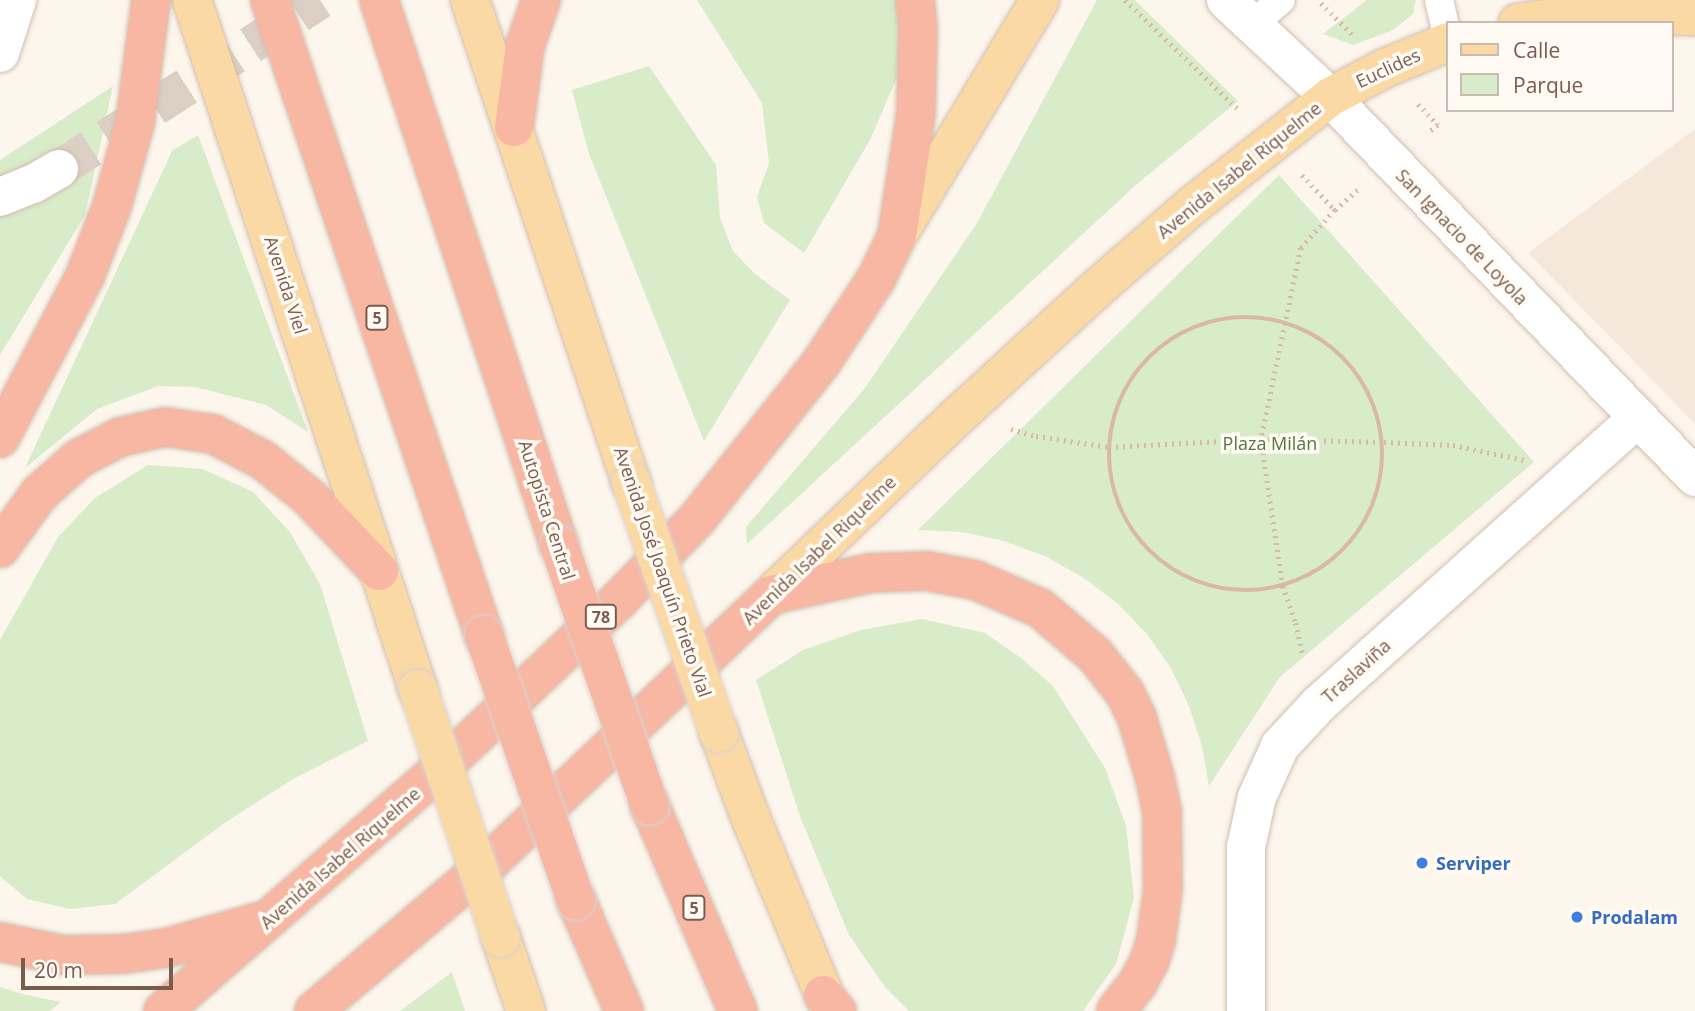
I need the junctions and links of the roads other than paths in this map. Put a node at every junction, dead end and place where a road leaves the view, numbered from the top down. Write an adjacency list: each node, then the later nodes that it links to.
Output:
1 (16, 0): 17 (street)
2 (150, 0): 24 (highway)
3 (192, 0): 27 (main road, Avenida Viel)
4 (270, 0): 35 (highway, 5, bridge)
5 (379, 0): 36 (highway, Autopista Central / 5, bridge)
6 (470, 0): 19 (main road)
7 (541, 0): 19 (highway)
8 (915, 0): 22 (highway)
9 (1040, 0): 22 (main road, Avenida Isabel Riquelme)
10 (1281, 0): 12 (lane)
11 (1440, 0): 15 (lane)
12 (1239, 12): 18 (street, San Ignacio de Loyola)
13 (1695, 16): 14 (main road)
14 (1531, 21)
15 (1446, 30)
16 (1446, 41): 18 (main road, Euclides)
17 (0, 53)
18 (1330, 97): 23 (street, San Ignacio de Loyola); 28 (main road, Avenida Isabel Riquelme)
19 (514, 127): 31 (main road, Avenida José Joaquín Prieto Vial, bridge)
20 (59, 169): 21 (street)
21 (0, 197)
22 (897, 236): 29 (highway, Avenida Isabel Riquelme / 78)
23 (1638, 418): 25 (street, San Ignacio de Loyola); 38 (street, Traslaviña)
24 (0, 438)
25 (1695, 477)
26 (0, 548): 27 (highway)
27 (379, 571): 34 (main road, bridge)
28 (771, 595): 33 (highway, Avenida Isabel Riquelme); 37 (highway)
29 (274, 917): 30 (highway); 32 (highway, Avenida Isabel Riquelme / 78)
30 (0, 942)
31 (830, 1005)
32 (163, 1011)
33 (314, 1011)
34 (526, 1011)
35 (624, 1011)
36 (738, 1011)
37 (1116, 1011)
38 (1246, 1011)

